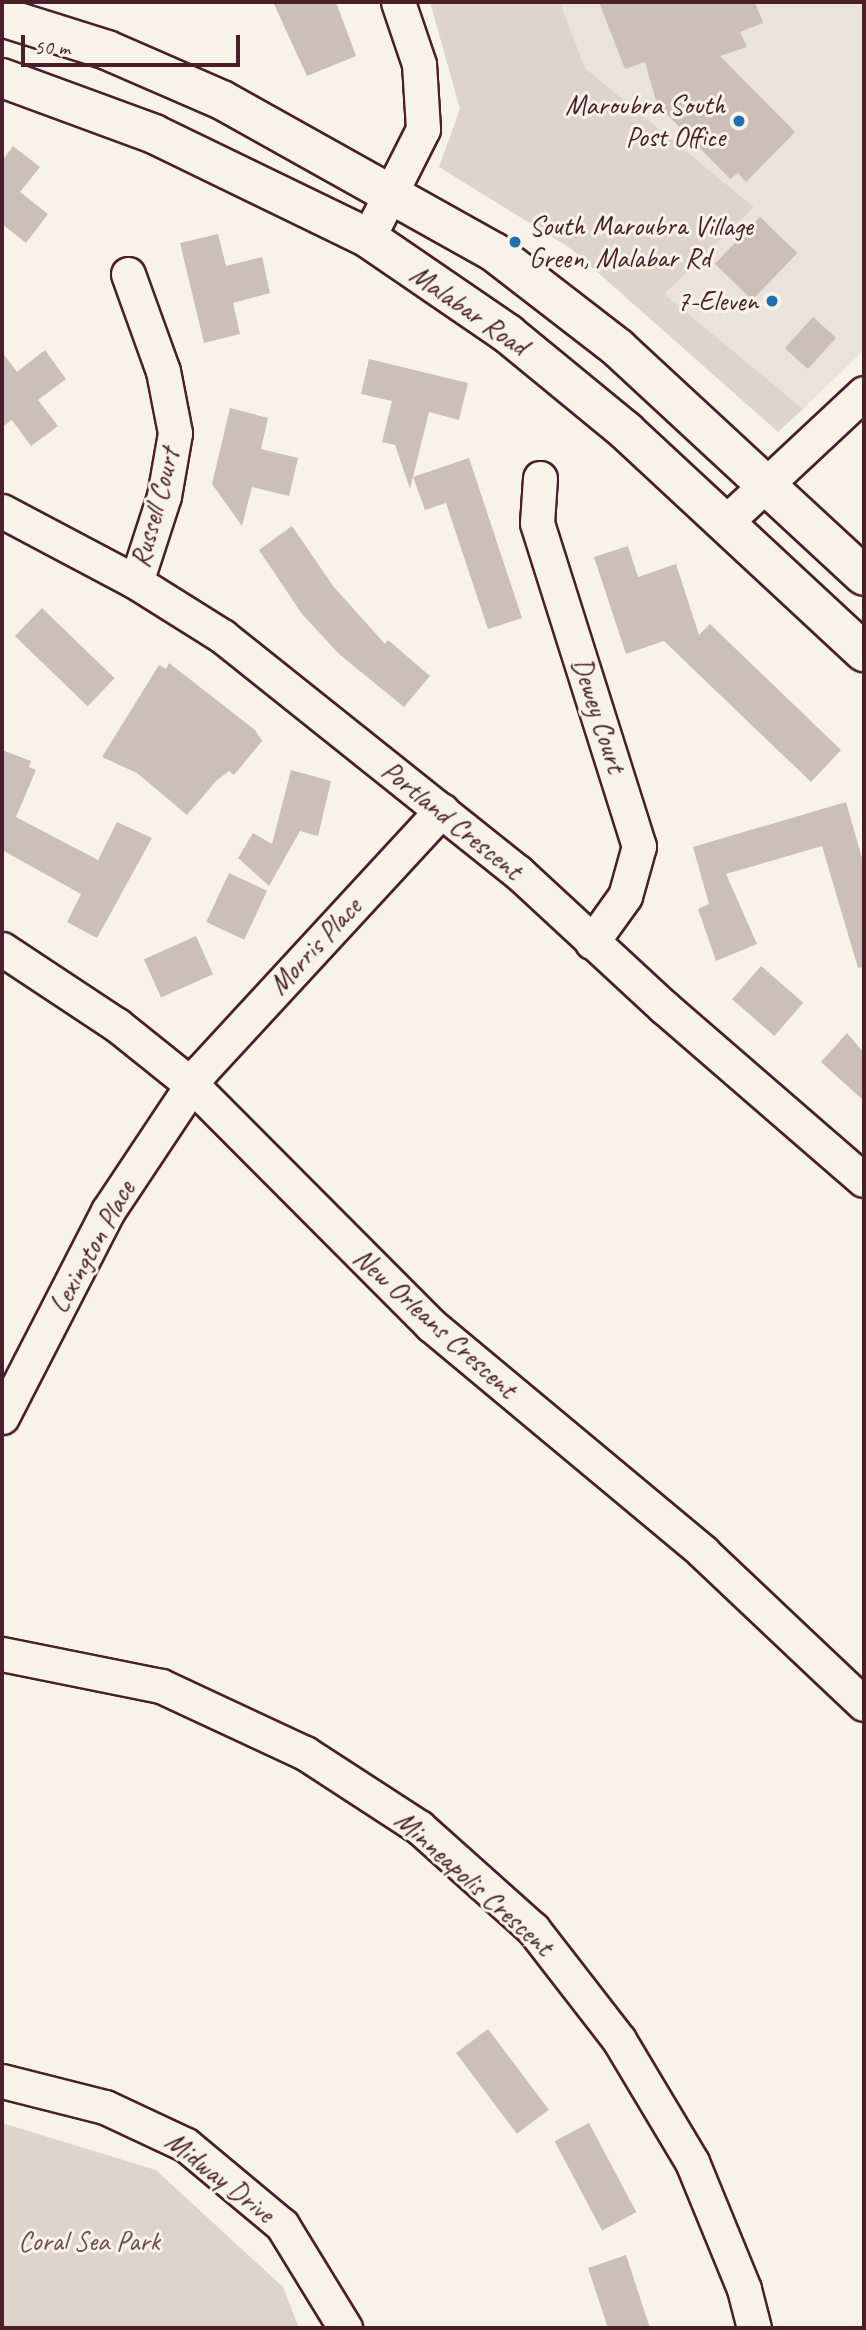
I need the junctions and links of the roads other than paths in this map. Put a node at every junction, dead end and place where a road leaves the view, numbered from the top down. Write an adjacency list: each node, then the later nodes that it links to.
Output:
1 (398, 2): 4 (street)
2 (2, 17): 4 (main road, Malabar Road)
3 (2, 78): 5 (main road, Malabar Road)
4 (394, 192): 5 (street); 9 (main road, Malabar Road)
5 (368, 238): 11 (main road, Malabar Road)
6 (128, 274): 13 (street, Russell Court)
7 (864, 393): 9 (street)
8 (540, 478): 16 (street, Dewey Court)
9 (768, 484): 11 (street); 12 (main road, Malabar Road)
10 (2, 511): 13 (street, Portland Crescent)
11 (727, 521): 14 (main road, Malabar Road)
12 (864, 576)
13 (136, 582): 15 (street, Portland Crescent)
14 (864, 652)
15 (442, 810): 16 (street, Portland Crescent); 18 (street, Morris Place)
16 (592, 942): 19 (street, Portland Crescent)
17 (2, 949): 18 (street, New Orleans Crescent)
18 (192, 1085): 20 (street, Lexington Place); 22 (street, New Orleans Crescent)
19 (864, 1180)
20 (2, 1417)
21 (2, 1654): 25 (street, Minneapolis Crescent)
22 (864, 1704)
23 (2, 2081): 24 (street, Midway Drive)
24 (345, 2328)
25 (754, 2328)

